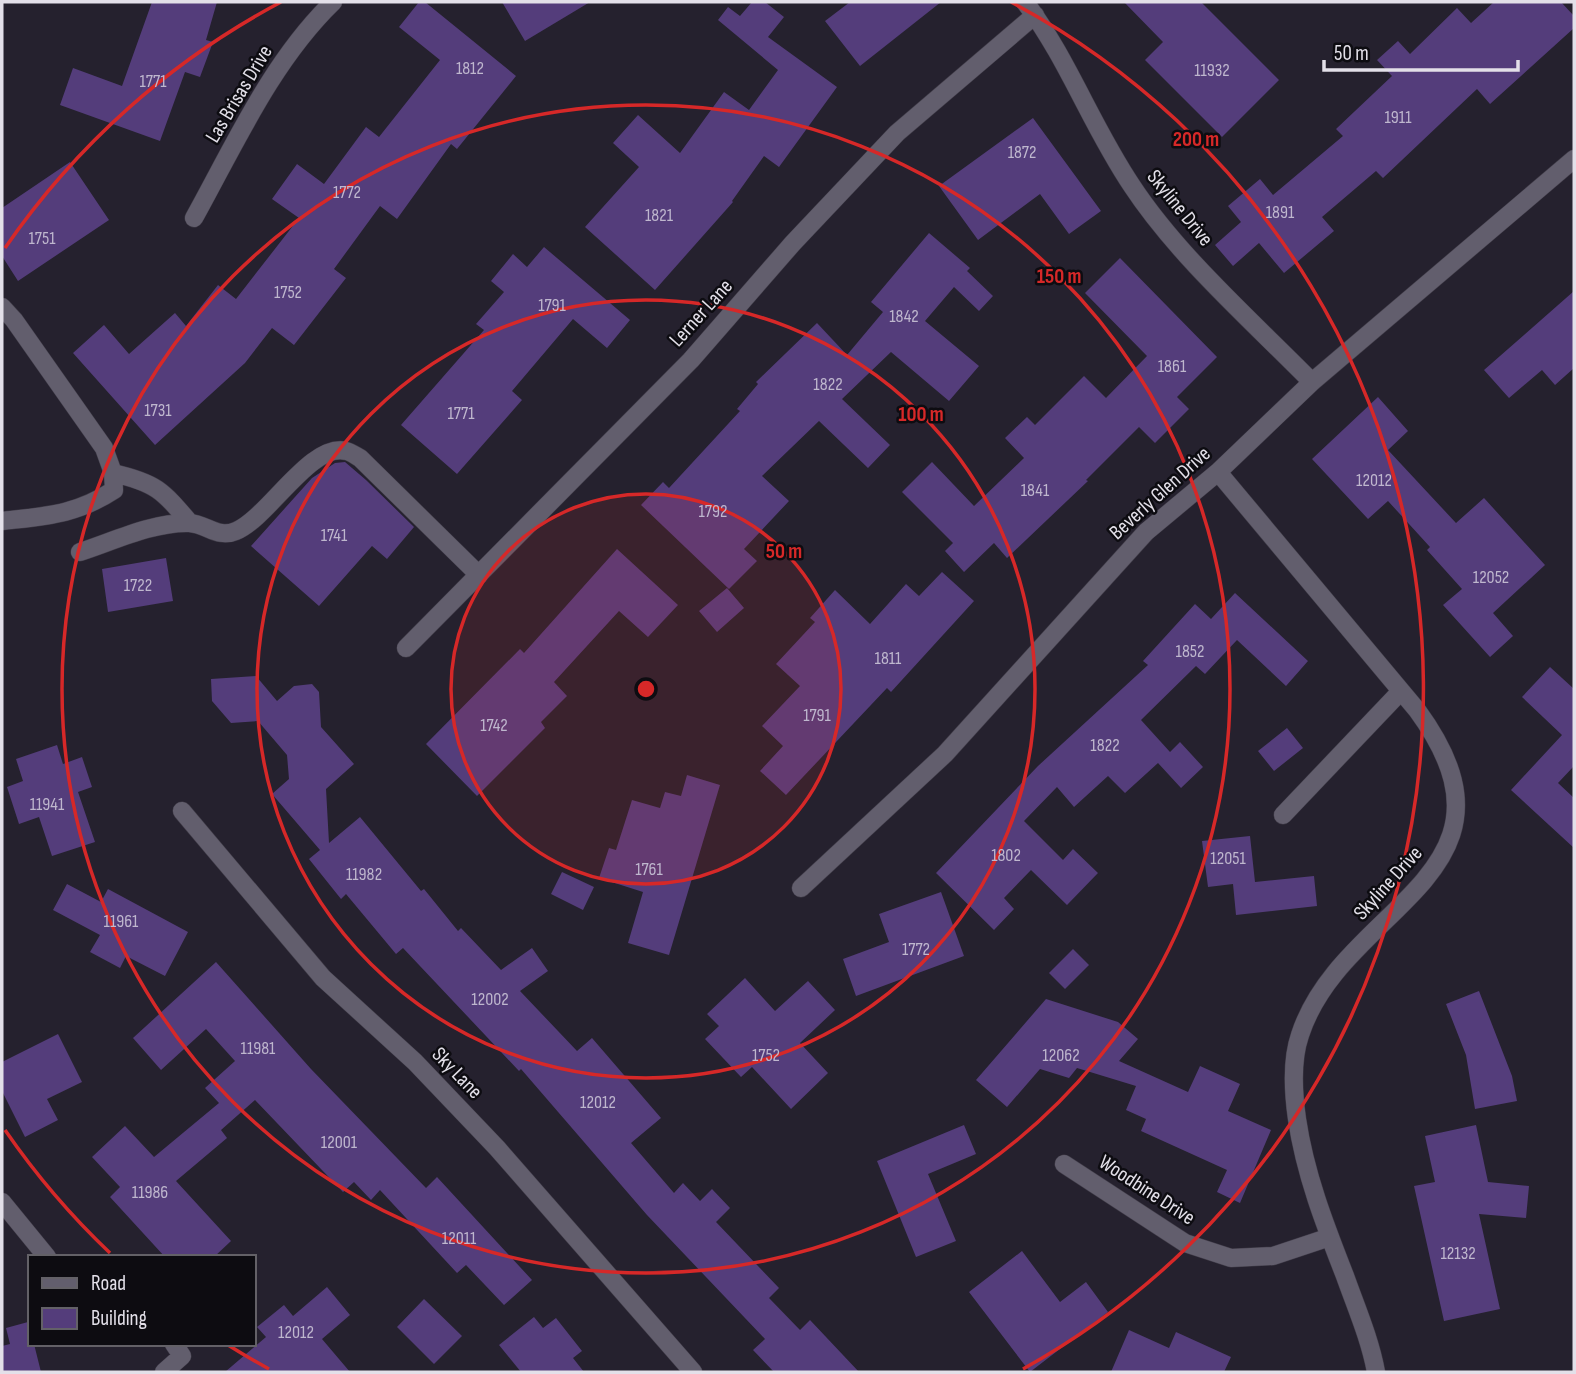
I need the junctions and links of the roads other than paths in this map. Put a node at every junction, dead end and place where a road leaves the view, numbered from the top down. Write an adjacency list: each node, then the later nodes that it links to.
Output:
1 (333, 2): 4 (street, Las Brisas Drive)
2 (1030, 8): 6 (street, Skyline Drive); 12 (street, Lerner Lane)
3 (1574, 159): 6 (street, Beverly Glen Drive)
4 (194, 218)
5 (2, 307): 8 (street)
6 (1312, 382): 7 (street, Beverly Glen Drive)
7 (1218, 472): 14 (street, Skyline Drive); 17 (street, Beverly Glen Drive)
8 (113, 473): 9 (street); 10 (street)
9 (2, 521)
10 (190, 523): 11 (street); 12 (street)
11 (80, 552)
12 (479, 575): 13 (street, Lerner Lane)
13 (407, 648)
14 (1401, 691): 16 (street); 20 (street, Skyline Drive)
15 (182, 811): 24 (street, Sky Lane)
16 (1283, 815)
17 (801, 888)
18 (1064, 1164): 20 (street, Woodbine Drive)
19 (2, 1202): 21 (street)
20 (1329, 1237): 25 (street, Skyline Drive)
21 (45, 1255)
22 (176, 1346): 23 (street)
23 (164, 1372)
24 (693, 1372)
25 (1376, 1372)

